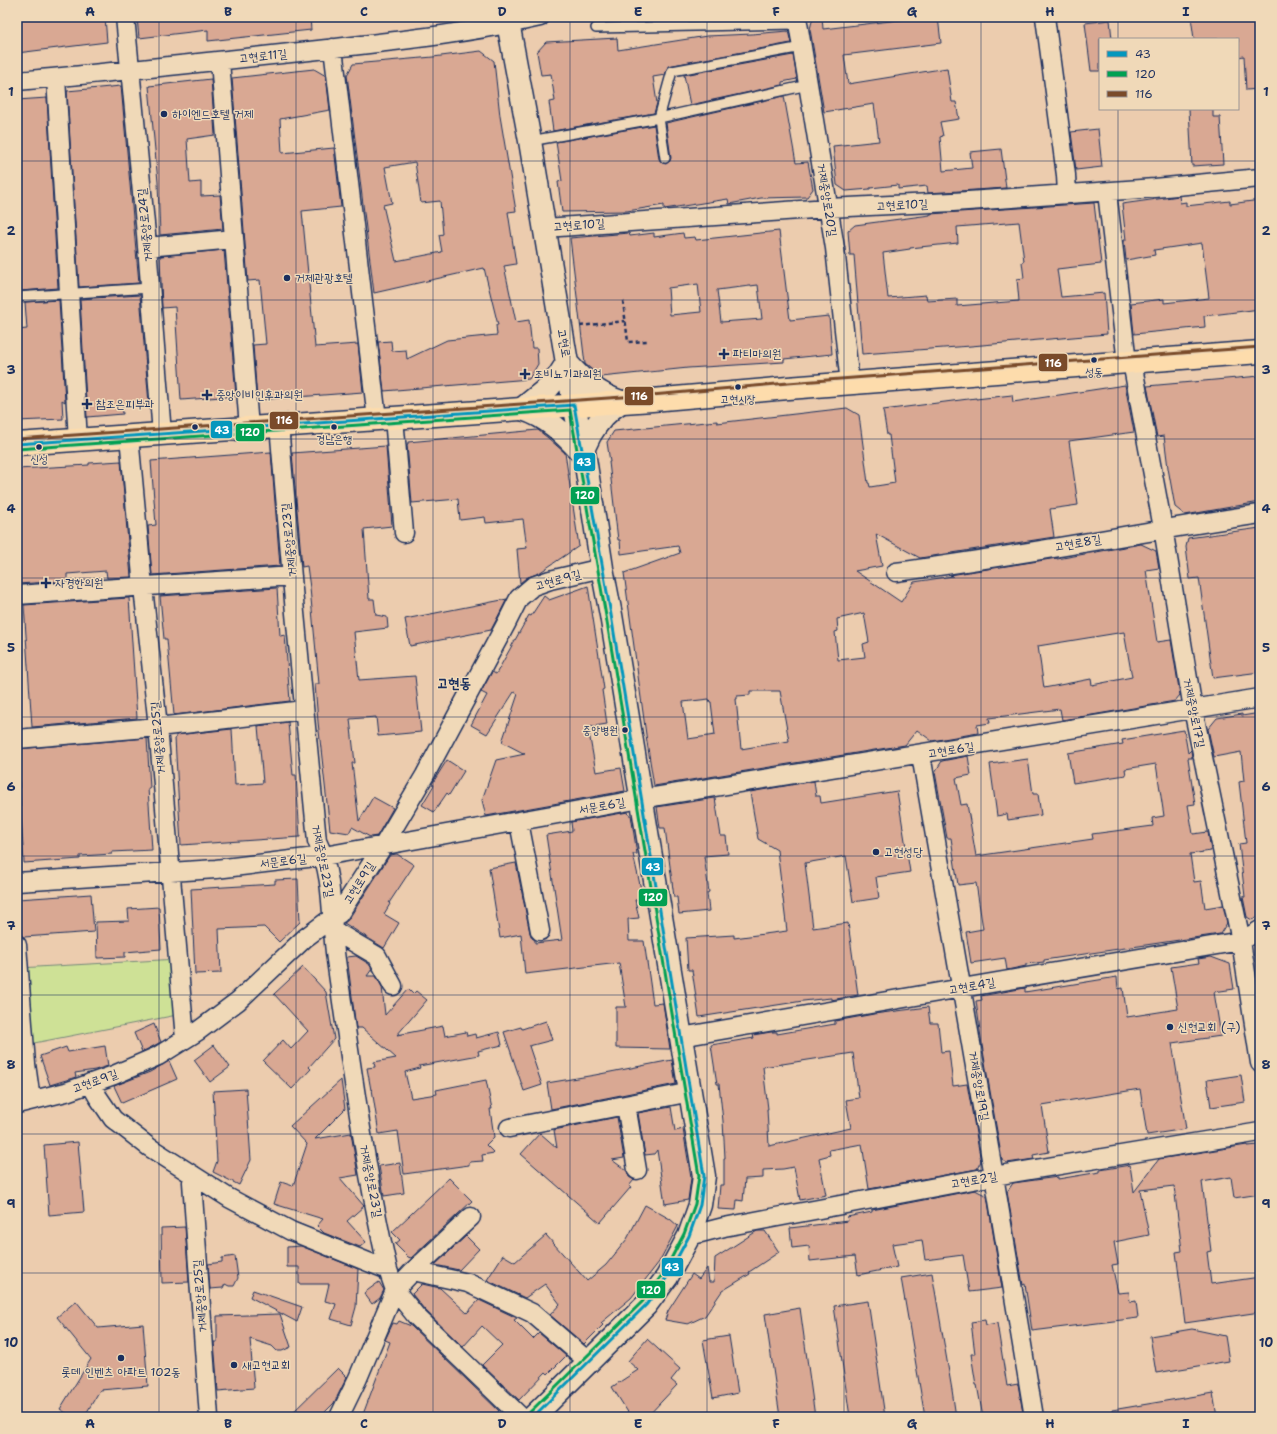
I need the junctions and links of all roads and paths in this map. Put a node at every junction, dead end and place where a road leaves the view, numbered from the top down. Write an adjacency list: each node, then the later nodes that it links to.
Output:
1 (125, 17): 10 (street, 거제중앙로24길)
2 (540, 17): 5 (street, 고현로11길)
3 (1045, 17): 19 (street)
4 (798, 20): 6 (lane); 7 (street, 거제중앙로20길)
5 (507, 21): 8 (street, 고현로11길); 15 (street, 고현로)
6 (596, 28)
7 (802, 47): 13 (street, 거제중앙로20길); 14 (lane)
8 (333, 48): 9 (street, 고현로11길); 38 (street)
9 (220, 61): 10 (street, 고현로11길); 22 (street)
10 (131, 70): 11 (street, 고현로11길); 23 (street, 거제중앙로24길)
11 (56, 78): 12 (street, 고현로11길); 25 (street)
12 (17, 81)
13 (808, 85): 14 (lane); 20 (street, 거제중앙로20길)
14 (659, 118): 15 (lane); 16 (lane)
15 (530, 141): 21 (street, 고현로)
16 (665, 158)
17 (1260, 178): 18 (street, 고현로10길)
18 (1107, 192): 19 (street, 고현로10길); 33 (street, 거제중앙로17길)
19 (1067, 194): 20 (street, 고현로10길)
20 (828, 208): 21 (street, 고현로10길); 34 (street, 거제중앙로20길)
21 (544, 228): 29 (street, 고현로)
22 (234, 239): 23 (street); 40 (street)
23 (147, 247): 24 (street, 거제중앙로24길)
24 (150, 288): 25 (lane); 41 (street, 거제중앙로24길)
25 (69, 294): 26 (lane); 43 (street)
26 (17, 297)
27 (623, 301): 28 (path)
28 (625, 321): 29 (path); 30 (path)
29 (561, 328): 32 (street, 고현로)
30 (649, 341)
31 (1260, 352): 33 (main road)
32 (567, 363): 35 (street); 36 (street, 고현로); 37 (street)
33 (1130, 363): 34 (main road); 47 (street, 거제중앙로17길)
34 (850, 384): 35 (main road)
35 (621, 402): 36 (main road); 45 (street)
36 (574, 405): 37 (main road); 45 (street, 고현로)
37 (522, 409): 38 (main road); 45 (street)
38 (385, 419): 39 (main road); 48 (street)
39 (279, 425): 40 (main road); 51 (street, 거제중앙로23길)
40 (249, 428): 41 (main road)
41 (162, 434): 42 (main road)
42 (129, 436): 43 (main road); 52 (street, 거제중앙로25길)
43 (78, 440): 44 (main road)
44 (17, 444)
45 (584, 452): 49 (street, 고현로)
46 (1260, 514): 47 (street, 고현로8길)
47 (1163, 528): 50 (street, 고현로8길); 55 (street, 거제중앙로17길)
48 (404, 533)
49 (602, 568): 60 (street, 고현로); 62 (street, 고현로9길)
50 (896, 572)
51 (292, 576): 52 (street); 56 (street, 거제중앙로23길)
52 (143, 587): 53 (street); 57 (street, 거제중앙로25길)
53 (17, 595)
54 (1260, 698): 55 (street, 고현로6길)
55 (1193, 709): 59 (street, 고현로6길); 69 (street, 거제중앙로17길)
56 (304, 710): 57 (street); 63 (street, 거제중앙로23길)
57 (158, 727): 58 (street); 64 (street, 거제중앙로25길)
58 (17, 739)
59 (921, 755): 60 (street, 고현로6길); 72 (street, 거제중앙로19길)
60 (641, 799): 61 (street, 서문로6길); 74 (street, 고현로)
61 (519, 822): 62 (street, 서문로6길); 68 (street)
62 (383, 846): 63 (street, 서문로6길); 66 (street, 고현로9길)
63 (324, 856): 64 (street, 서문로6길); 66 (street, 거제중앙로23길)
64 (170, 872): 65 (street, 서문로6길); 75 (street, 거제중앙로25길)
65 (17, 882)
66 (333, 924): 71 (street); 75 (street, 고현로9길); 88 (street, 거제중앙로23길)
67 (1260, 930): 69 (street, 고현로4길)
68 (540, 931)
69 (1241, 941): 72 (street, 고현로4길); 73 (street, 거제중앙로17길)
70 (17, 945): 79 (street)
71 (393, 986)
72 (962, 988): 74 (street, 고현로4길); 85 (street, 거제중앙로19길)
73 (1254, 990): 76 (street, 거제중앙로17길)
74 (681, 1037): 78 (street, 고현로)
75 (185, 1039): 77 (street, 고현로9길)
76 (1260, 1063)
77 (90, 1083): 79 (street, 고현로9길); 84 (street)
78 (691, 1092): 80 (street); 87 (street, 고현로)
79 (24, 1102)
80 (626, 1105): 81 (street); 83 (street)
81 (509, 1128)
82 (1260, 1132): 85 (street, 고현로2길)
83 (636, 1170)
84 (193, 1175): 88 (street); 92 (street, 거제중앙로25길)
85 (994, 1176): 87 (street, 고현로2길); 96 (street, 거제중앙로19길)
86 (471, 1217): 89 (street)
87 (689, 1236): 91 (street, 고현로)
88 (388, 1270): 90 (street, 거제중앙로23길)
89 (413, 1271): 90 (street); 91 (street)
90 (394, 1290): 93 (street); 94 (street, 거제중앙로23길)
91 (589, 1362): 95 (street, 고현로)
92 (209, 1417)
93 (338, 1417)
94 (521, 1417)
95 (533, 1417)
96 (1034, 1417)

